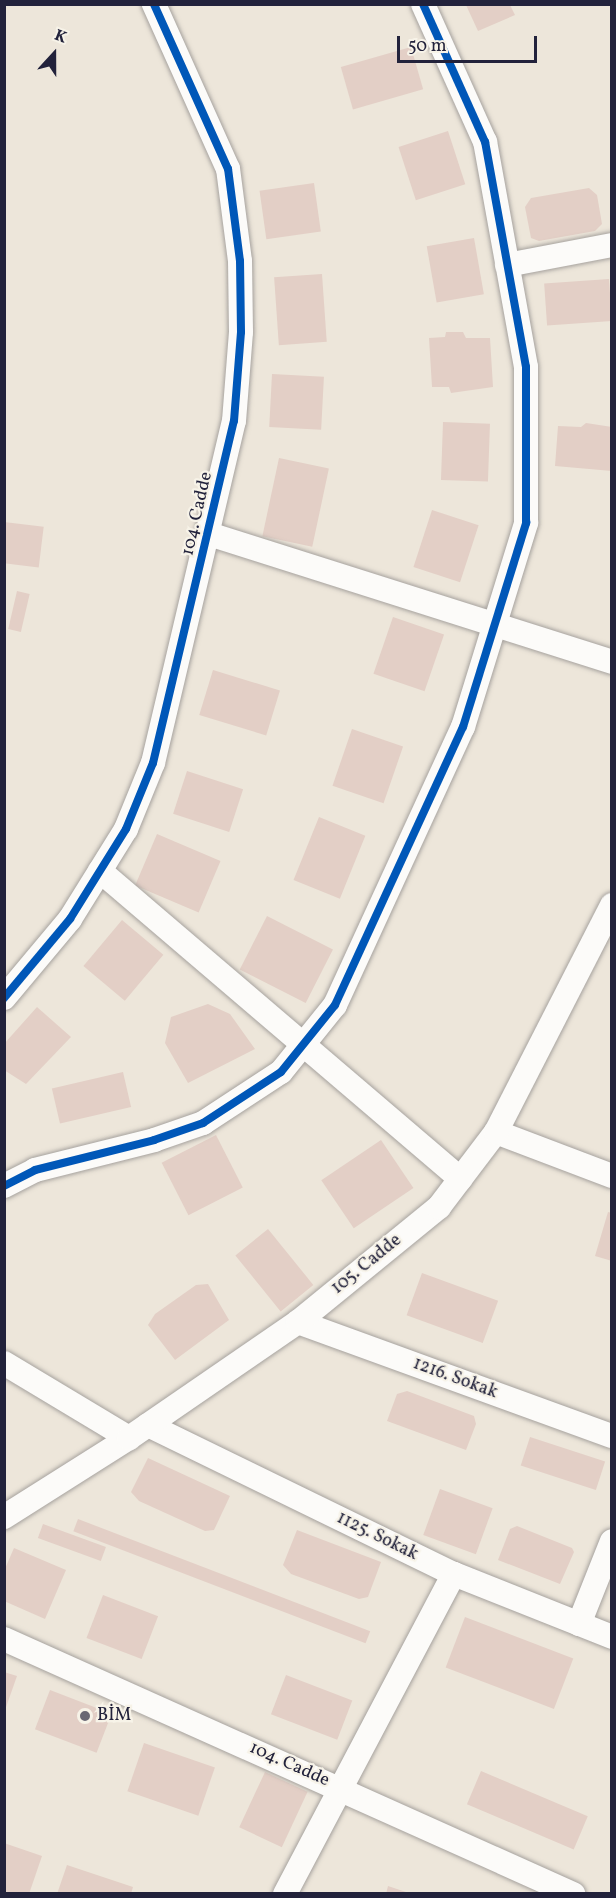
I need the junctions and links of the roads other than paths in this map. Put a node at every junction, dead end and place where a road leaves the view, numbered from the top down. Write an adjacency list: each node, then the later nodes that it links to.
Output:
1 (154, 4): 5 (street, 104. Cadde)
2 (423, 4): 4 (street)
3 (612, 245): 4 (street)
4 (507, 265): 6 (street)
5 (209, 534): 6 (street); 8 (street, 104. Cadde)
6 (494, 627): 7 (street); 11 (street)
7 (612, 662)
8 (100, 871): 10 (street, 104. Cadde); 11 (street)
9 (612, 905): 12 (street, 105. Cadde)
10 (4, 998)
11 (302, 1047): 14 (street); 15 (street)
12 (496, 1132): 13 (street); 14 (street, 105. Cadde)
13 (612, 1176)
14 (460, 1179): 16 (street, 105. Cadde)
15 (4, 1186)
16 (298, 1322): 18 (street, 105. Cadde); 19 (street, 1216. Sokak)
17 (4, 1363): 18 (street, 1125. Sokak)
18 (139, 1432): 20 (street, 105. Cadde); 22 (street, 1125. Sokak)
19 (612, 1436)
20 (4, 1517)
21 (612, 1541): 23 (street)
22 (454, 1574): 23 (street, 1125. Sokak); 26 (street)
23 (579, 1624): 24 (street, 1125. Sokak)
24 (612, 1637)
25 (4, 1639): 26 (street, 104. Cadde)
26 (342, 1789): 27 (street); 28 (street, 104. Cadde)
27 (285, 1893)
28 (573, 1893)

